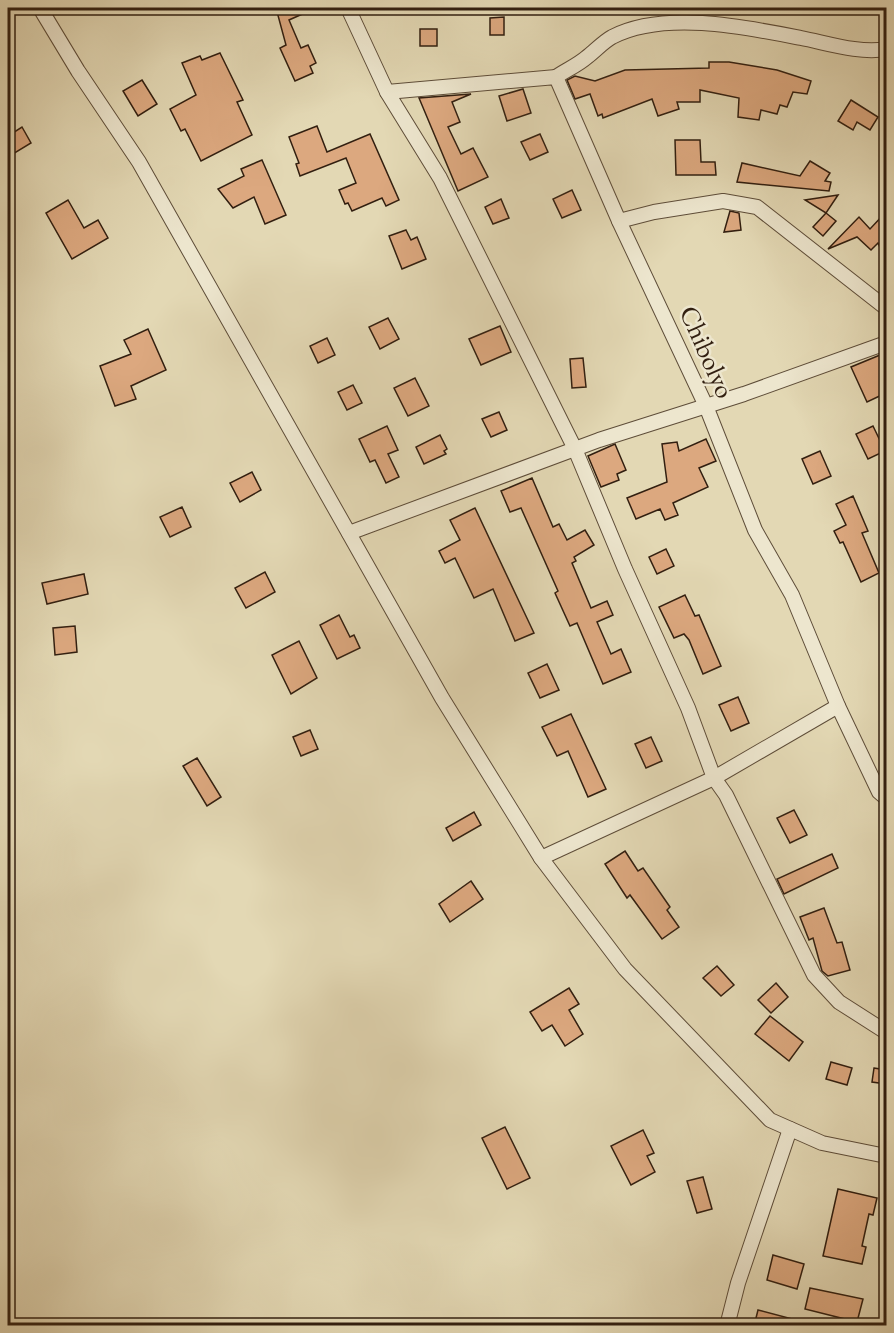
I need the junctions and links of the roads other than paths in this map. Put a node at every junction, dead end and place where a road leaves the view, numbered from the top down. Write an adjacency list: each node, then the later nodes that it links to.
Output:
1 (40, 8): 11 (street)
2 (348, 8): 5 (street)
3 (886, 49): 4 (street)
4 (556, 77): 5 (street); 6 (street, Chibolyo)
5 (387, 92): 10 (street)
6 (619, 221): 7 (street); 9 (street, Chibolyo)
7 (886, 308)
8 (886, 343): 9 (street)
9 (706, 406): 10 (street); 12 (street, Chibolyo)
10 (575, 449): 11 (street); 13 (street)
11 (349, 533): 15 (street)
12 (838, 706): 13 (street); 14 (street, Chibolyo)
13 (714, 778): 15 (street); 16 (street)
14 (886, 798)
15 (541, 858): 17 (street)
16 (886, 1032)
17 (790, 1129): 18 (street); 19 (street)
18 (886, 1156)
19 (727, 1326)

